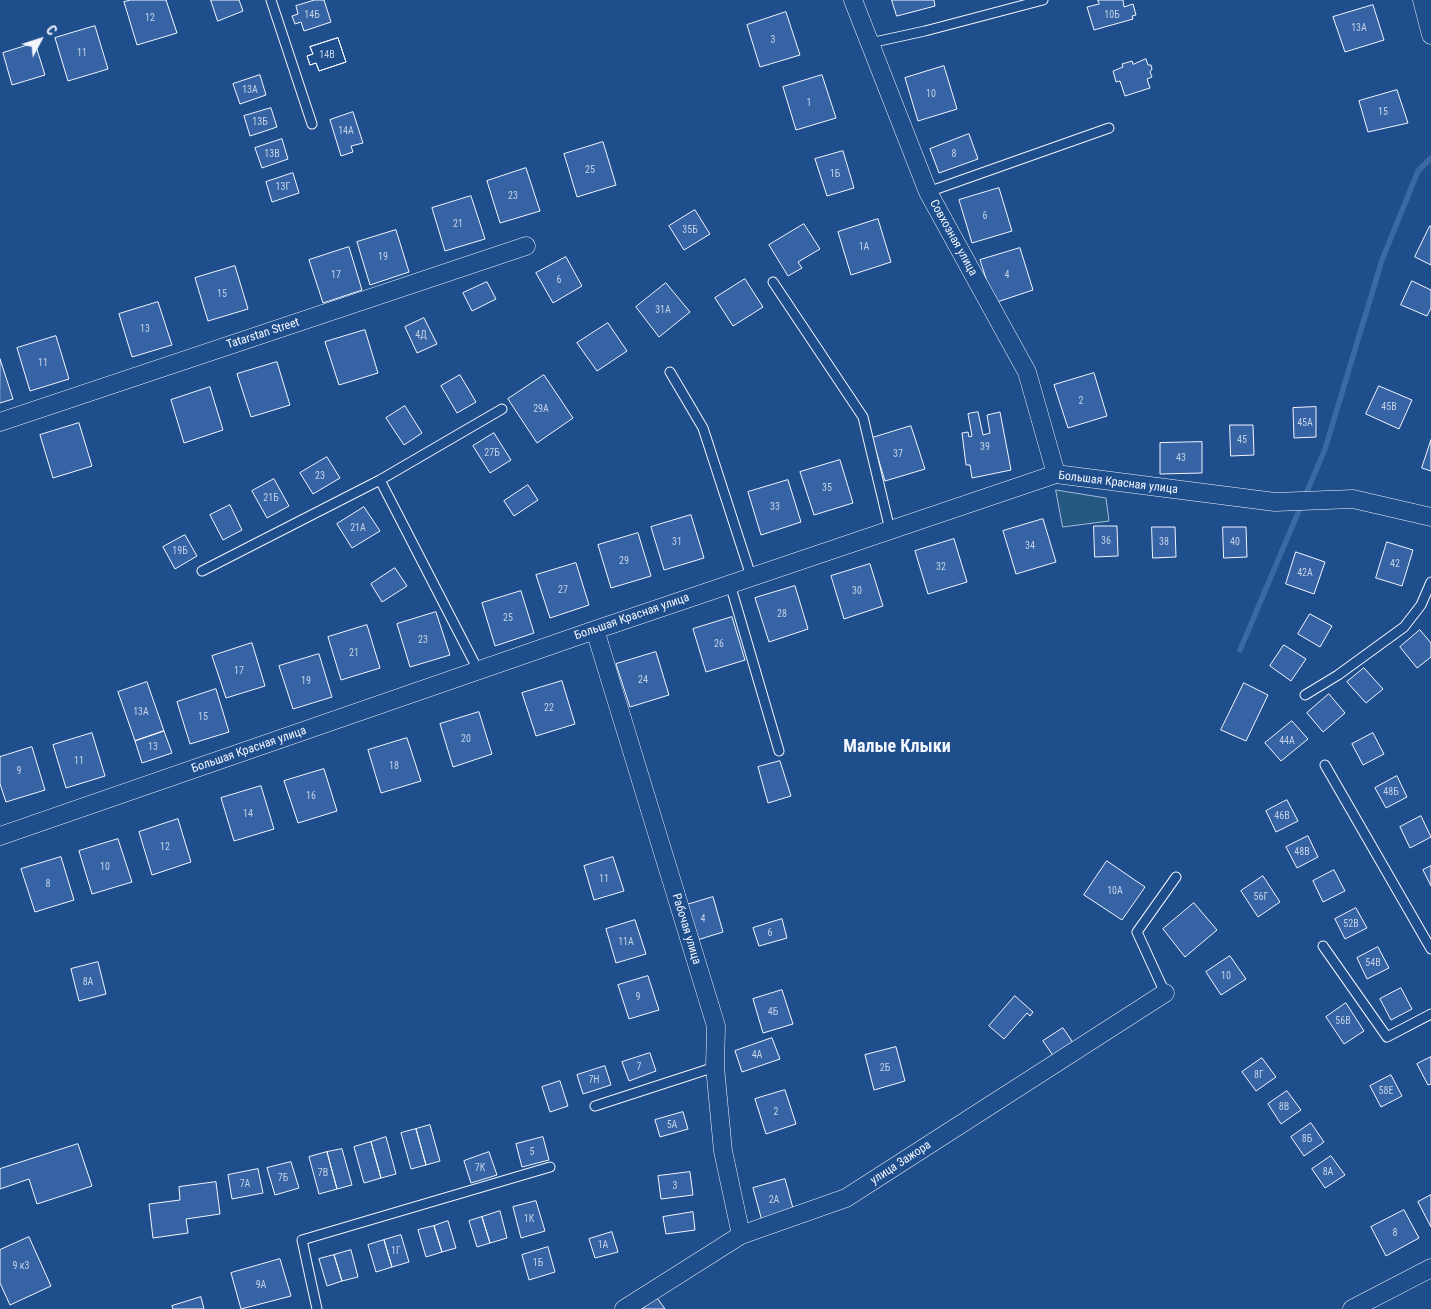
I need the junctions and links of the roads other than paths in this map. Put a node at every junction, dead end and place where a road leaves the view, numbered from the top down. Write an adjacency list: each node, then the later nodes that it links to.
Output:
1 (271, 0): 7 (lane)
2 (853, 0): 6 (street, Совхозная улица)
3 (1044, 0): 6 (lane)
4 (1422, 0): 5 (street)
5 (1431, 35)
6 (870, 43): 9 (street, Совхозная улица)
7 (312, 124)
8 (1109, 128): 9 (lane)
9 (928, 192): 15 (street, Совхозная улица)
10 (526, 246): 14 (street, Tatarstan Street)
11 (773, 282): 18 (lane)
12 (670, 372): 20 (lane)
13 (502, 409): 16 (lane)
14 (0, 422)
15 (1056, 474): 17 (street, Большая Красная улица); 18 (street, Большая Красная улица)
16 (380, 480): 19 (lane); 24 (lane)
17 (1431, 516)
18 (890, 530): 20 (street, Большая Красная улица)
19 (202, 571)
20 (751, 576): 22 (street, Большая Красная улица)
21 (1431, 582): 25 (lane)
22 (730, 584): 23 (street, Большая Красная улица); 26 (lane)
23 (595, 630): 24 (street, Большая Красная улица); 34 (street, Рабочая улица)
24 (478, 670): 28 (street, Большая Красная улица)
25 (1305, 695)
26 (779, 751)
27 (1325, 765): 31 (lane)
28 (0, 836)
29 (1176, 877): 32 (lane)
30 (1323, 946): 33 (lane)
31 (1431, 949)
32 (1165, 993): 37 (street, улица Зажора)
33 (1431, 1014)
34 (715, 1067): 35 (lane); 37 (street, Рабочая улица)
35 (595, 1106)
36 (550, 1167): 39 (lane)
37 (741, 1235): 40 (street, улица Зажора)
38 (1431, 1268): 41 (street)
39 (317, 1309)
40 (624, 1309)
41 (1352, 1309)

